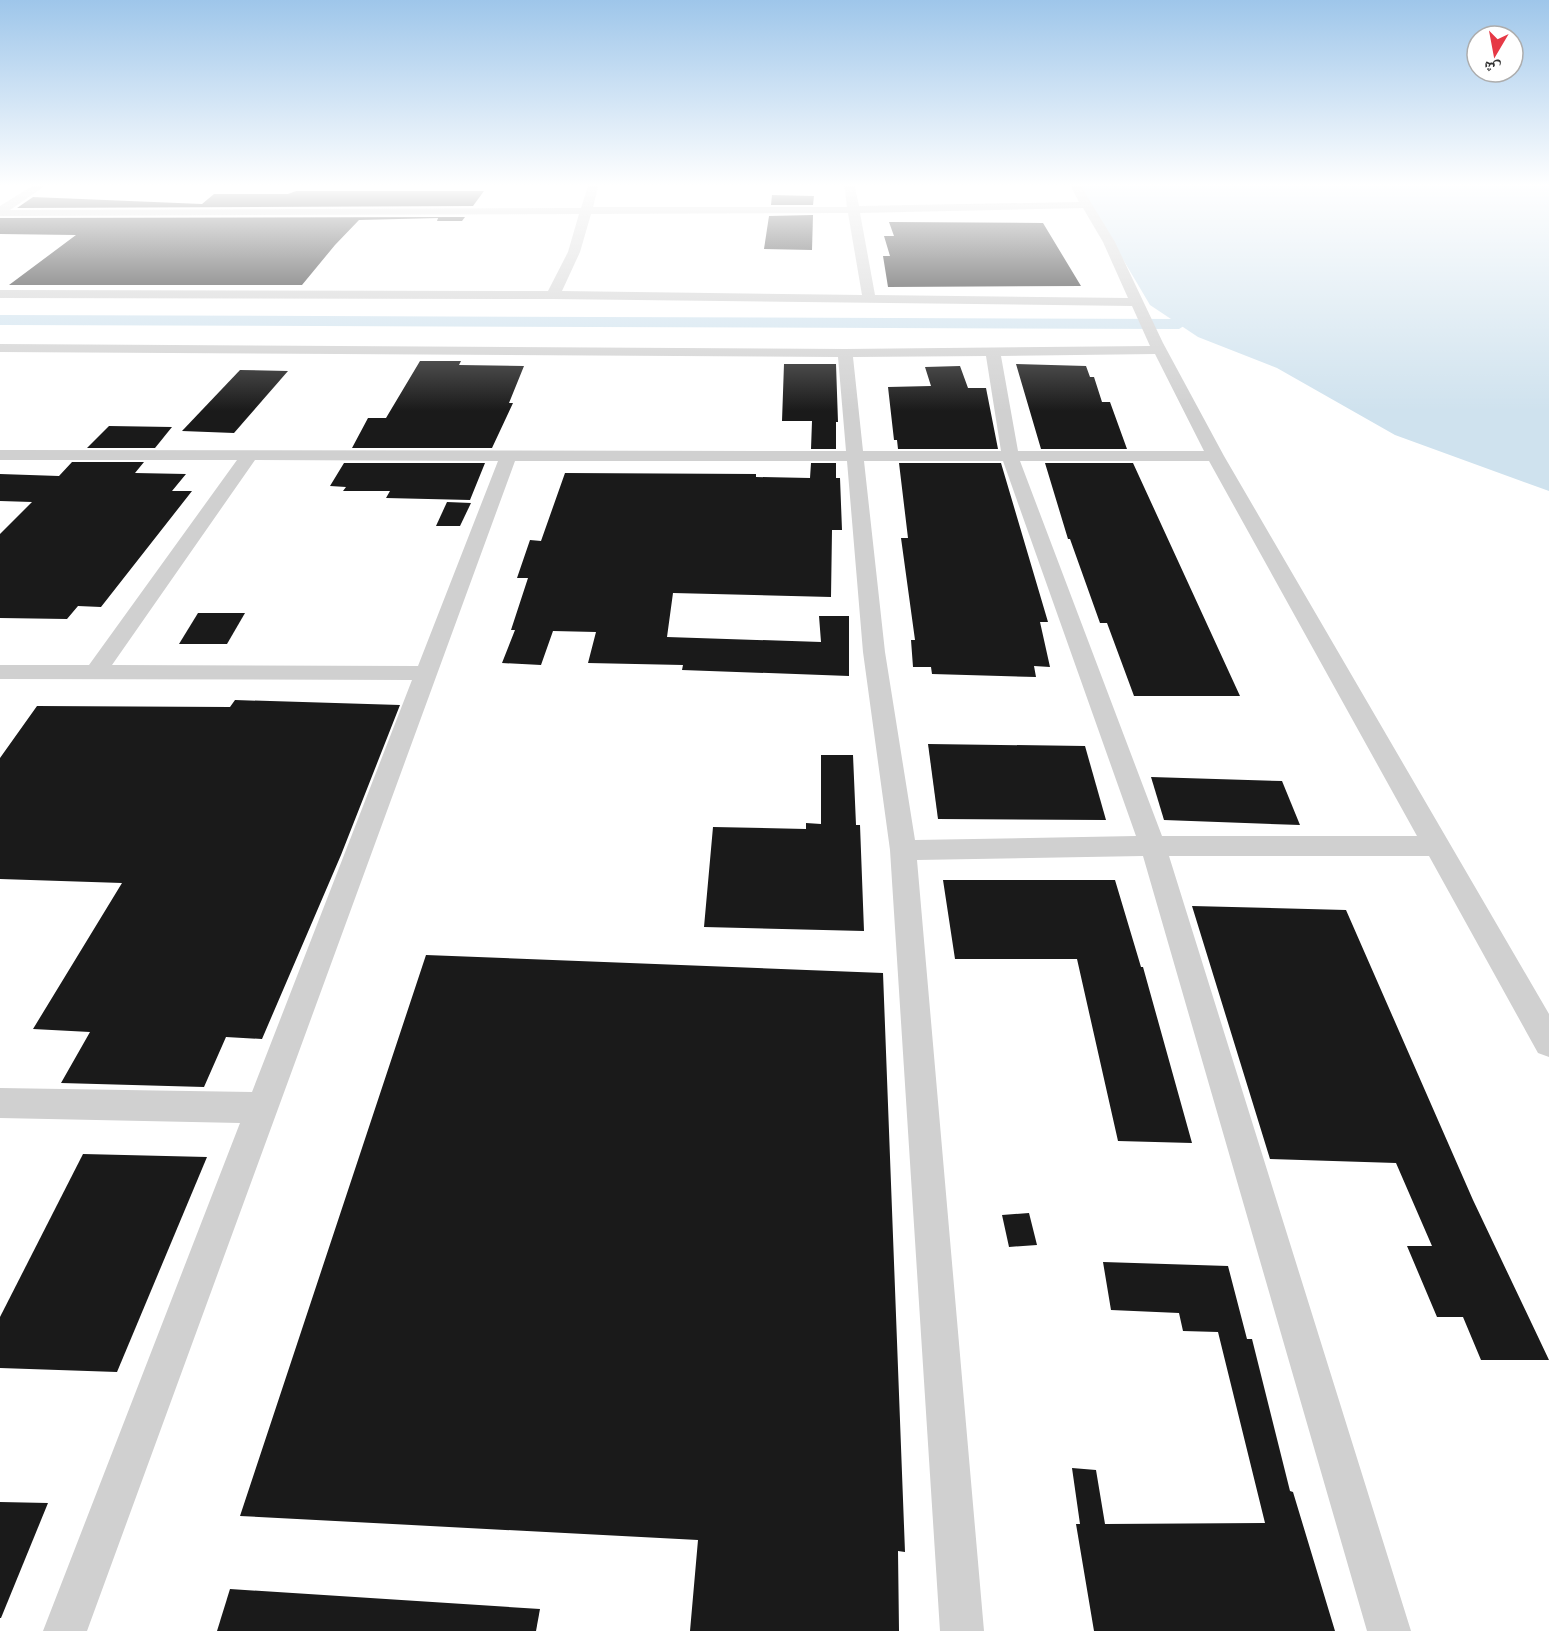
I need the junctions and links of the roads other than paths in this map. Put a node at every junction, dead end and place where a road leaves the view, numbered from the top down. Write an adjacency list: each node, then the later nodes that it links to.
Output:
1 (571, 259): 5 (street)
2 (862, 259): 6 (street)
3 (1115, 259): 7 (street)
4 (0, 294): 5 (street)
5 (553, 295): 6 (street)
6 (869, 299): 7 (street)
7 (1137, 302): 9 (street)
8 (0, 348): 10 (street)
9 (1160, 350): 11 (street); 16 (street)
10 (845, 353): 11 (street); 17 (street)
11 (993, 353): 15 (street)
12 (0, 455): 13 (street)
13 (250, 455): 14 (street); 18 (street)
14 (508, 456): 17 (street); 20 (street)
15 (1010, 456): 16 (street); 17 (street); 21 (street)
16 (1215, 456): 22 (street)
17 (856, 457): 23 (street)
18 (96, 671): 19 (street); 20 (street)
19 (0, 672)
20 (426, 673): 26 (street)
21 (1153, 846): 22 (street); 23 (street); 29 (street)
22 (1438, 846): 24 (street)
23 (903, 850): 28 (street)
24 (1549, 1043)
25 (0, 1103): 26 (street)
26 (262, 1108): 27 (street)
27 (65, 1631)
28 (962, 1631)
29 (1389, 1631)

